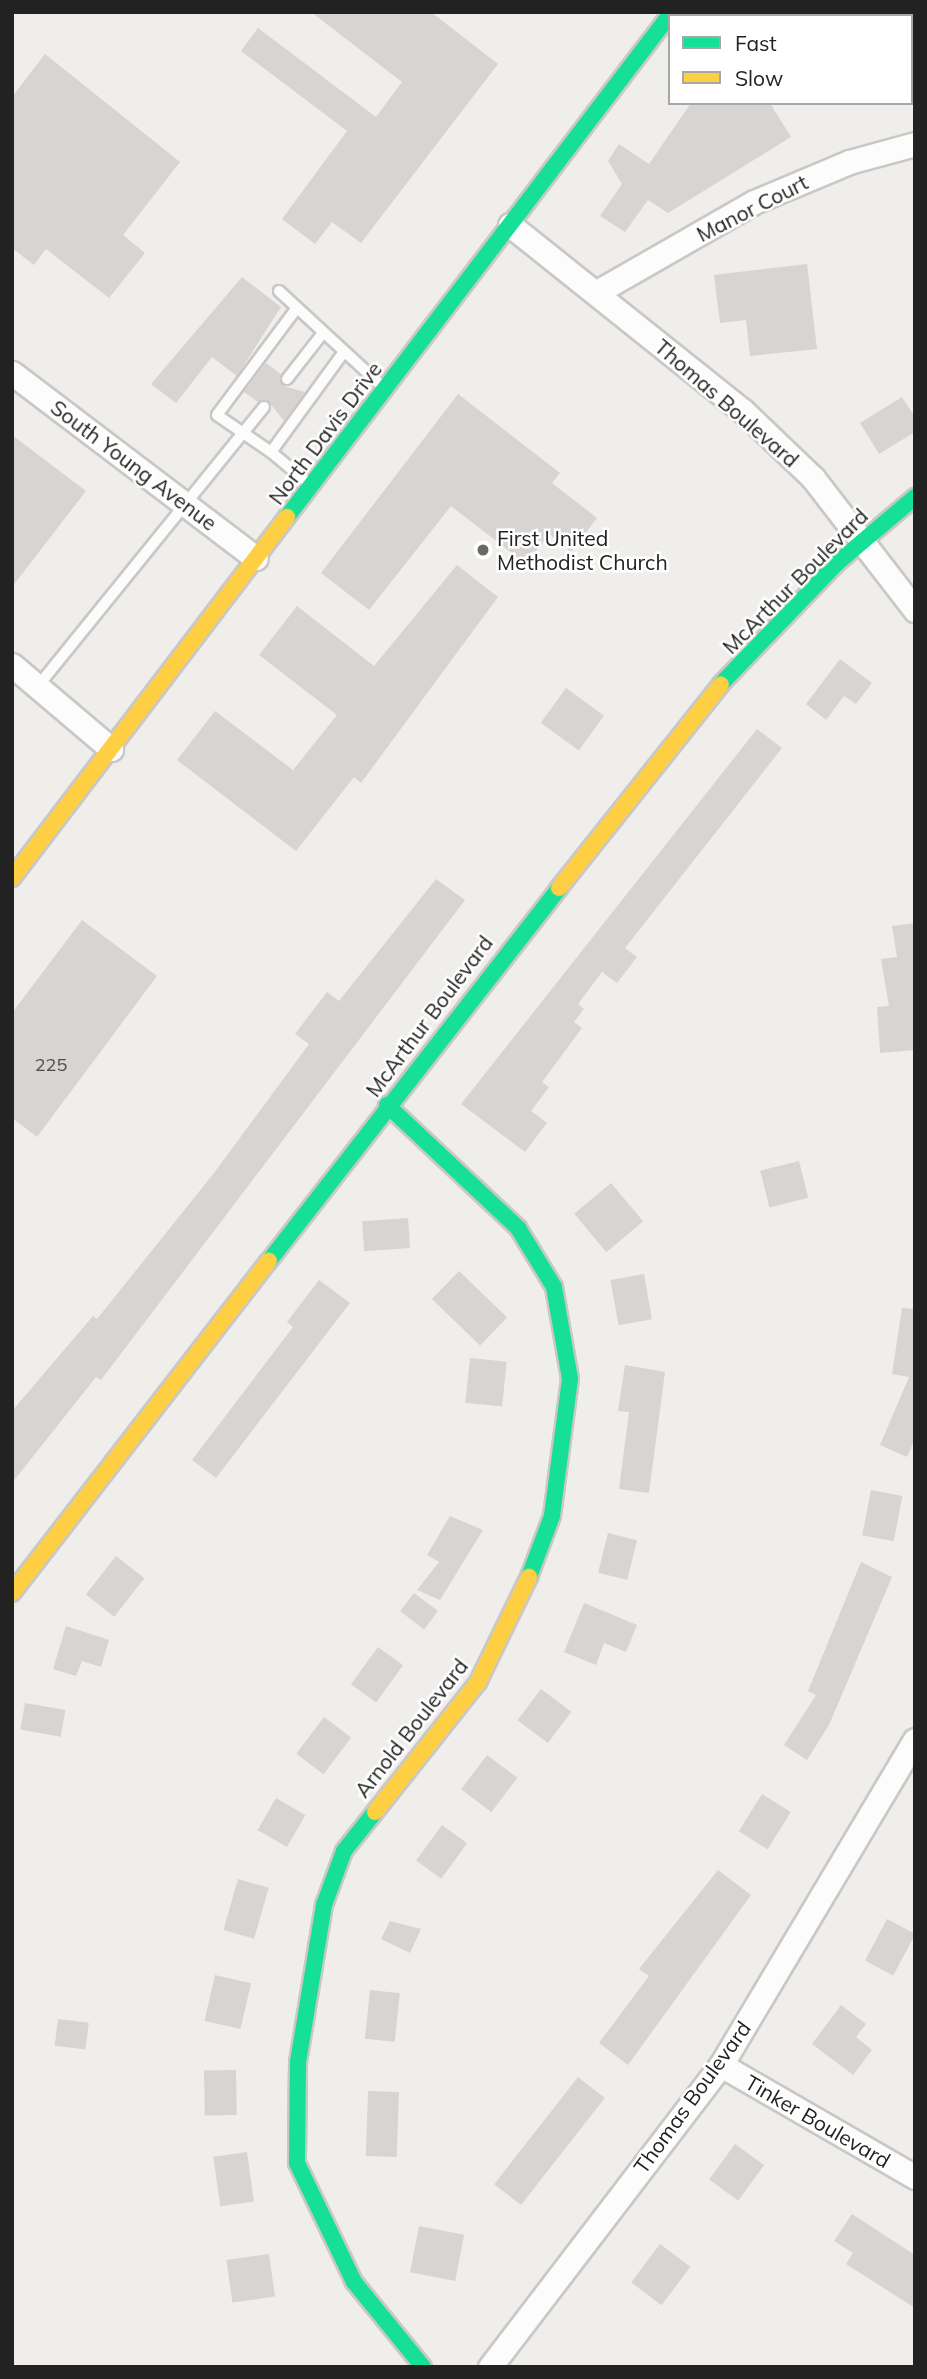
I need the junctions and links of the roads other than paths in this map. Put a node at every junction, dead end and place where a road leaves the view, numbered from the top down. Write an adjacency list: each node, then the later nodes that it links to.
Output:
1 (668, 17): 3 (street, North Davis Drive)
2 (915, 144): 5 (street, Manor Court)
3 (510, 225): 5 (street, Thomas Boulevard); 11 (street, North Davis Drive)
4 (279, 291): 6 (lane)
5 (597, 292): 18 (street, Thomas Boulevard)
6 (296, 309): 7 (lane); 13 (lane)
7 (323, 333): 8 (lane); 10 (lane)
8 (344, 352): 11 (lane); 14 (lane)
9 (12, 373): 17 (street, South Young Avenue)
10 (287, 379)
11 (385, 389): 15 (street, North Davis Drive)
12 (264, 407): 13 (lane)
13 (243, 434): 14 (lane); 17 (lane)
14 (271, 452): 15 (lane)
15 (312, 485): 19 (street, North Davis Drive)
16 (915, 497): 18 (street, McArthur Boulevard)
17 (181, 501): 19 (street, South Young Avenue); 22 (lane)
18 (862, 539): 20 (street, Thomas Boulevard); 25 (street, McArthur Boulevard)
19 (256, 558): 23 (street, North Davis Drive)
20 (915, 610)
21 (12, 666): 22 (street)
22 (38, 686): 23 (street)
23 (111, 749): 24 (street, North Davis Drive)
24 (12, 878)
25 (387, 1105): 26 (street, McArthur Boulevard); 30 (street, Arnold Boulevard)
26 (12, 1593)
27 (914, 1749): 28 (street, Thomas Boulevard)
28 (721, 2065): 29 (street, Tinker Boulevard); 31 (street, Thomas Boulevard)
29 (915, 2177)
30 (423, 2367)
31 (490, 2367)

